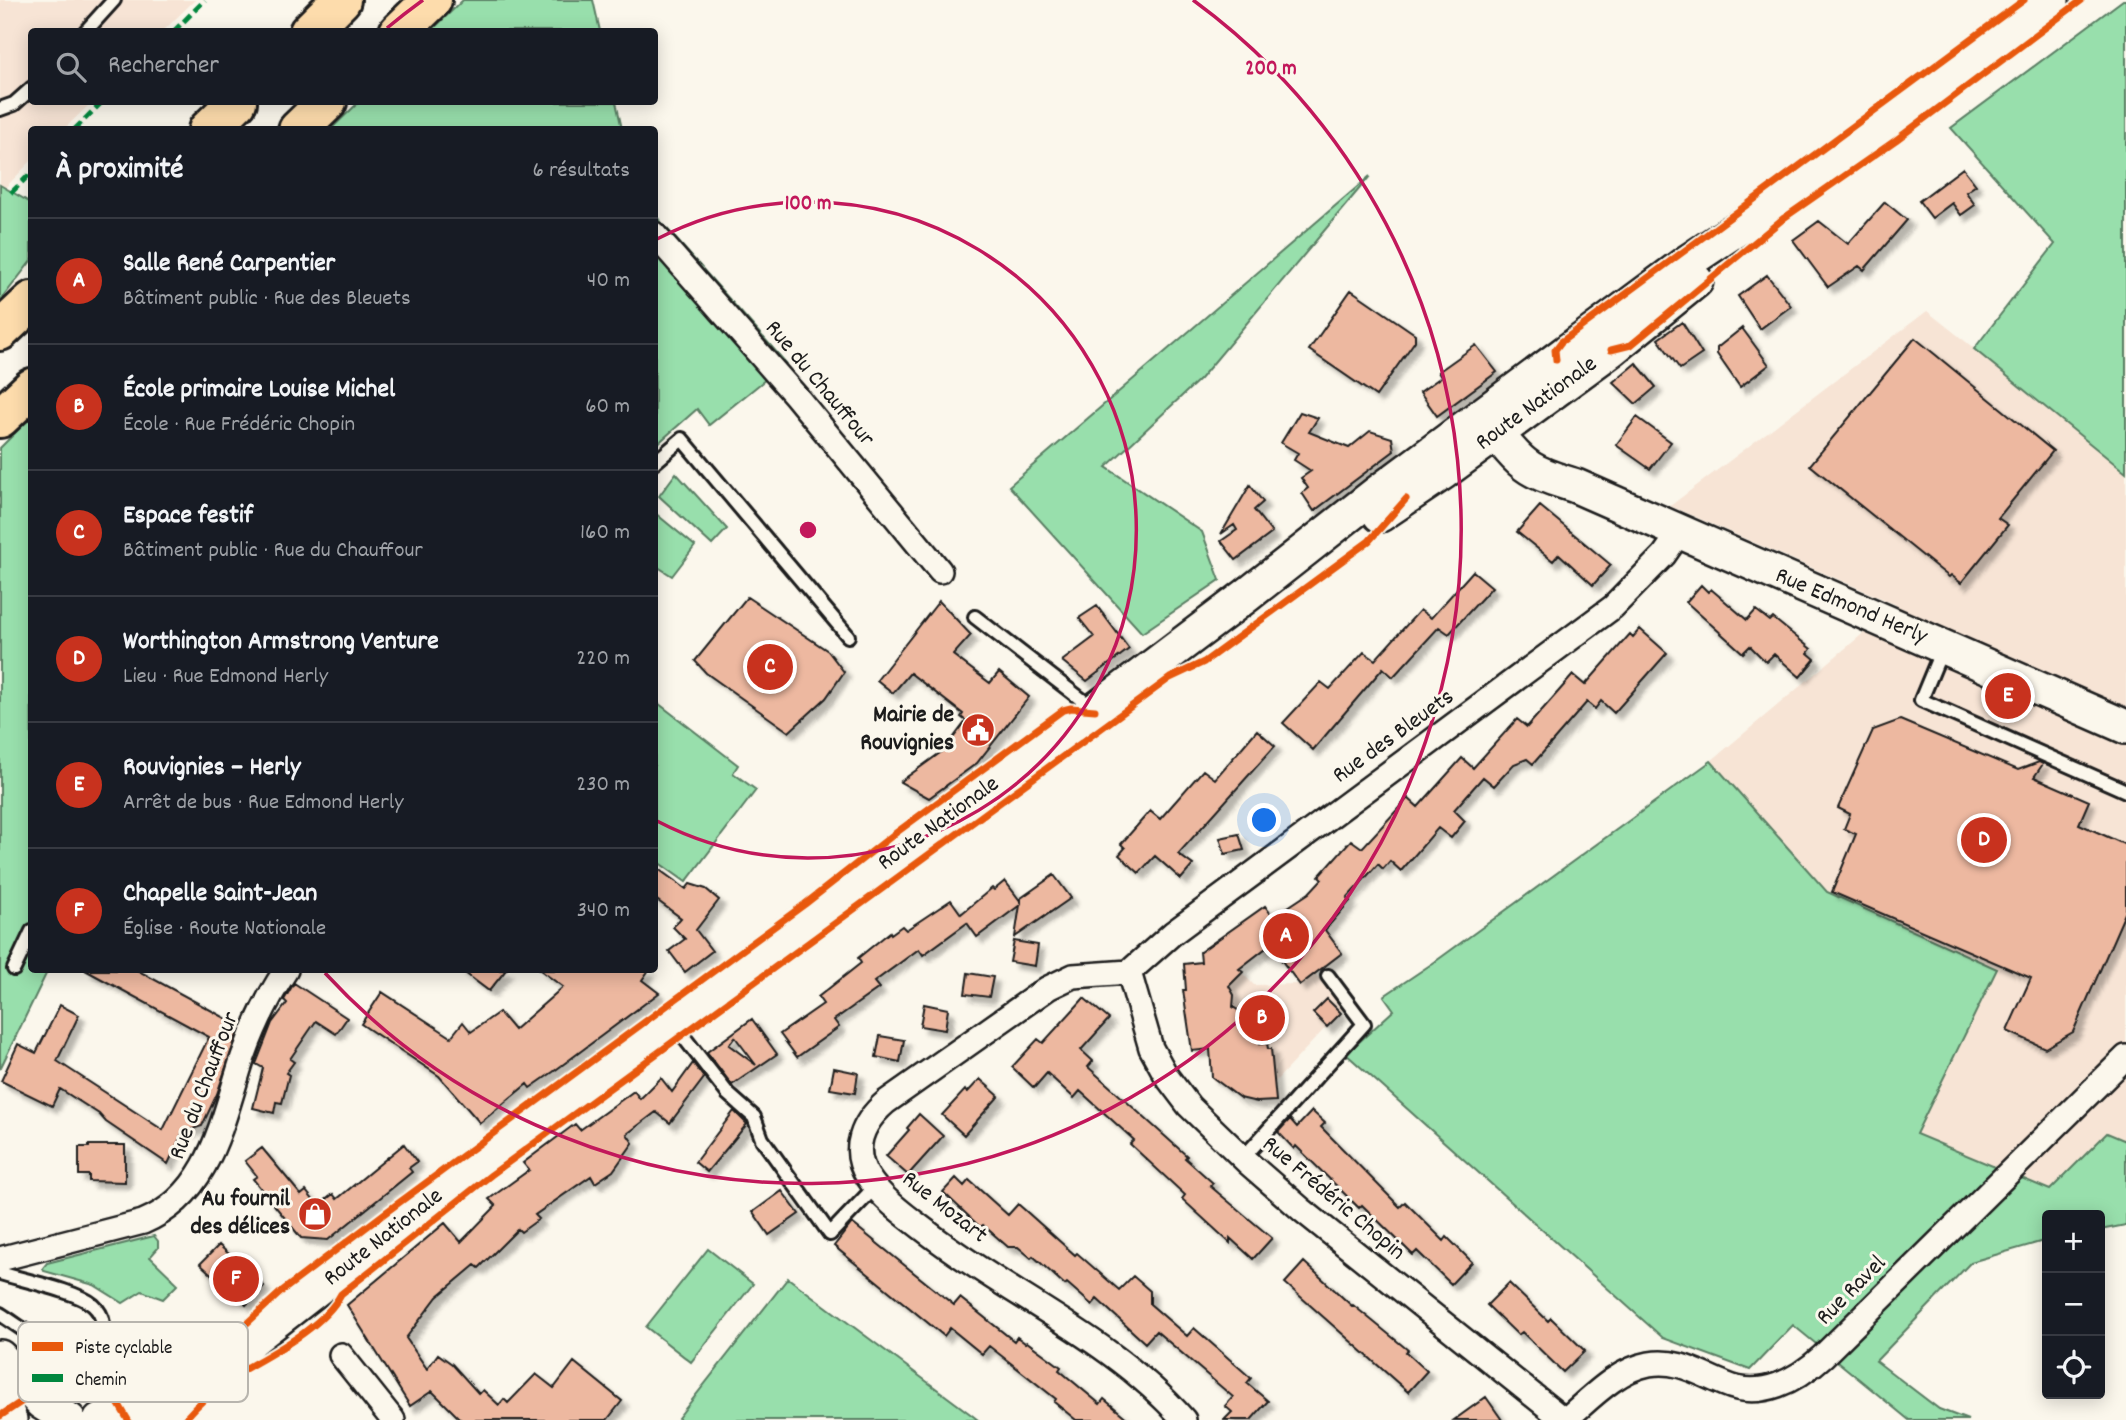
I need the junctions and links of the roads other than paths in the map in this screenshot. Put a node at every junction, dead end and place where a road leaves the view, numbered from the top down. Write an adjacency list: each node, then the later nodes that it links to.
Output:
1 (114, 0): 5 (lane)
2 (341, 0): 6 (highway)
3 (432, 0): 7 (highway)
4 (2052, 0): 18 (main road, Route Nationale)
5 (89, 28)
6 (313, 28)
7 (403, 28)
8 (28, 92): 11 (lane)
9 (234, 105): 12 (highway)
10 (324, 105): 13 (highway)
11 (0, 109)
12 (212, 126)
13 (302, 126)
14 (658, 239): 22 (street, Rue du Chauffour)
15 (28, 304): 16 (highway)
16 (0, 331)
17 (28, 392): 19 (highway)
18 (1500, 416): 21 (main road, Rue Edmond Herly); 26 (main road, Route Nationale)
19 (0, 418)
20 (658, 460): 24 (lane)
21 (1680, 532): 25 (main road, Rue Edmond Herly); 31 (street, Rue des Bleuets)
22 (940, 571)
23 (975, 617): 26 (lane)
24 (848, 636)
25 (1943, 647): 27 (main road, Rue Edmond Herly); 28 (lane)
26 (1095, 710): 34 (main road, Route Nationale)
27 (2126, 727)
28 (2126, 791)
29 (28, 940): 30 (lane)
30 (14, 969)
31 (1129, 972): 36 (street, Rue Frédéric Chopin); 37 (street, Rue Mozart)
32 (284, 973): 38 (street, Rue du Chauffour)
33 (1328, 976): 36 (lane)
34 (672, 1021): 37 (lane); 43 (main road, Route Nationale)
35 (2126, 1057): 58 (street, Rue Ravel)
36 (1243, 1158): 58 (street, Rue Frédéric Chopin)
37 (875, 1187): 57 (street, Rue Mozart)
38 (0, 1259)
39 (0, 1273): 41 (lane)
40 (0, 1314): 42 (lane)
41 (101, 1322)
42 (18, 1325)
43 (248, 1343)
44 (341, 1355): 56 (street)
45 (0, 1357): 46 (main road)
46 (18, 1377)
47 (0, 1394): 51 (main road)
48 (41, 1402): 53 (main road)
49 (149, 1402): 54 (main road, Route Nationale)
50 (180, 1402): 55 (main road, Route Nationale)
51 (10, 1420)
52 (57, 1420): 53 (main road)
53 (70, 1420)
54 (100, 1420)
55 (160, 1420)
56 (393, 1420)
57 (1184, 1420)
58 (1564, 1420)

